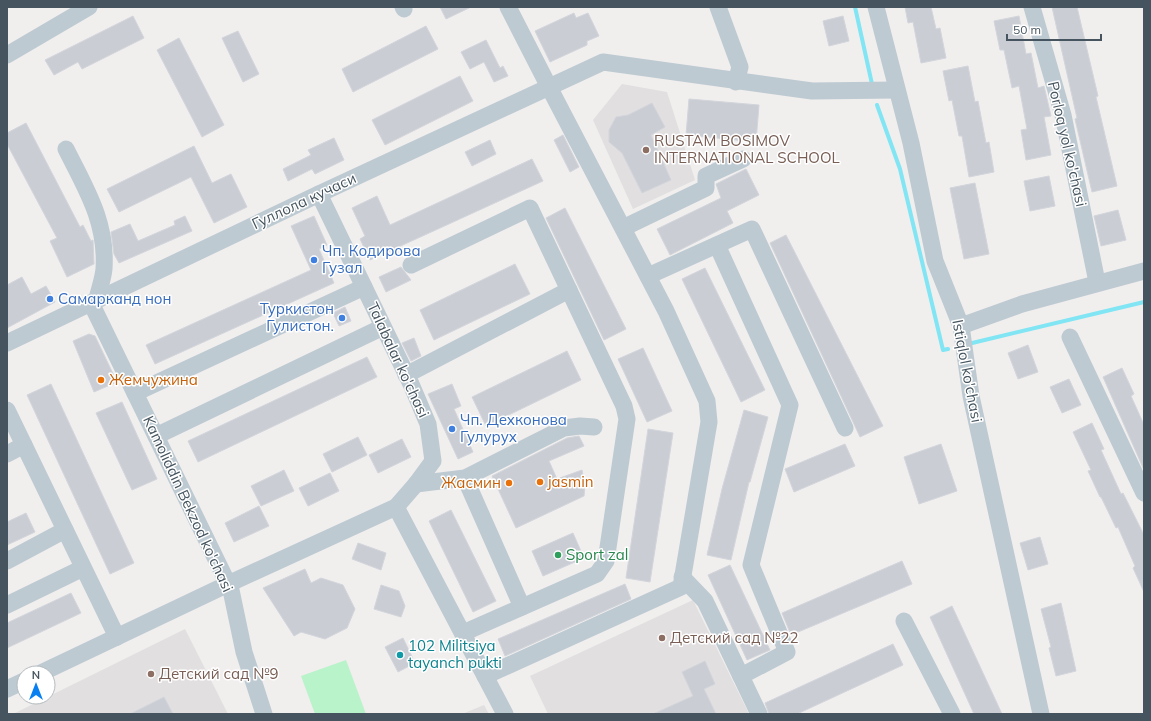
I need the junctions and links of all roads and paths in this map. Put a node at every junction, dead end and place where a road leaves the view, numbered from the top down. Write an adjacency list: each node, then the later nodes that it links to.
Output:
1 (89, 7): 6 (street)
2 (508, 7): 8 (street)
3 (718, 7): 7 (street)
4 (876, 7): 9 (street, Istiqlol ko'chasi)
5 (1032, 7): 18 (street, Porloq yol ko'chasi)
6 (7, 55)
7 (736, 82): 8 (street, Гуллола кучаси); 9 (street)
8 (549, 87): 12 (street, Гуллола кучаси); 13 (street)
9 (896, 90): 22 (street, Istiqlol ko'chasi)
10 (66, 149): 21 (street)
11 (743, 159): 13 (street)
12 (319, 194): 19 (street, Talabalar ko'chasi); 21 (street, Гуллола кучаси)
13 (623, 228): 17 (street)
14 (717, 244): 17 (street); 30 (street); 50 (street)
15 (411, 265): 20 (street)
16 (1144, 271): 18 (street)
17 (648, 276): 41 (street)
18 (1097, 282): 22 (street)
19 (364, 287): 23 (street, Talabalar ko'chasi); 27 (street)
20 (569, 290): 26 (street); 44 (street)
21 (94, 301): 25 (street, Гуллола кучаси); 27 (street, Kamoliddin Bekzod ko'chasi)
22 (961, 326): 55 (street, Istiqlol ko'chasi)
23 (383, 327): 26 (street, Talabalar ko'chasi); 31 (street)
24 (1070, 337): 36 (street)
25 (7, 343)
26 (406, 375): 35 (street, Talabalar ko'chasi)
27 (135, 393): 31 (street, Kamoliddin Bekzod ko'chasi)
28 (7, 410): 32 (street)
29 (594, 427): 34 (street)
30 (845, 428)
31 (156, 436): 42 (street, Kamoliddin Bekzod ko'chasi)
32 (24, 445): 33 (street); 38 (street)
33 (7, 454)
34 (465, 478): 35 (street); 44 (street)
35 (416, 484): 37 (street, Talabalar ko'chasi)
36 (1144, 493)
37 (396, 507): 42 (street); 46 (street)
38 (65, 530): 39 (street); 40 (street)
39 (7, 561)
40 (84, 568): 43 (street); 47 (street)
41 (682, 577): 49 (street); 50 (street)
42 (228, 584): 47 (street); 51 (street, Kamoliddin Bekzod ko'chasi)
43 (7, 605)
44 (522, 607): 46 (street)
45 (904, 621): 54 (street)
46 (463, 633): 49 (street)
47 (117, 637): 48 (street)
48 (56, 666)
49 (485, 676): 52 (street)
50 (741, 676): 53 (street)
51 (264, 714)
52 (505, 714)
53 (758, 714)
54 (952, 714)
55 (1041, 714)

